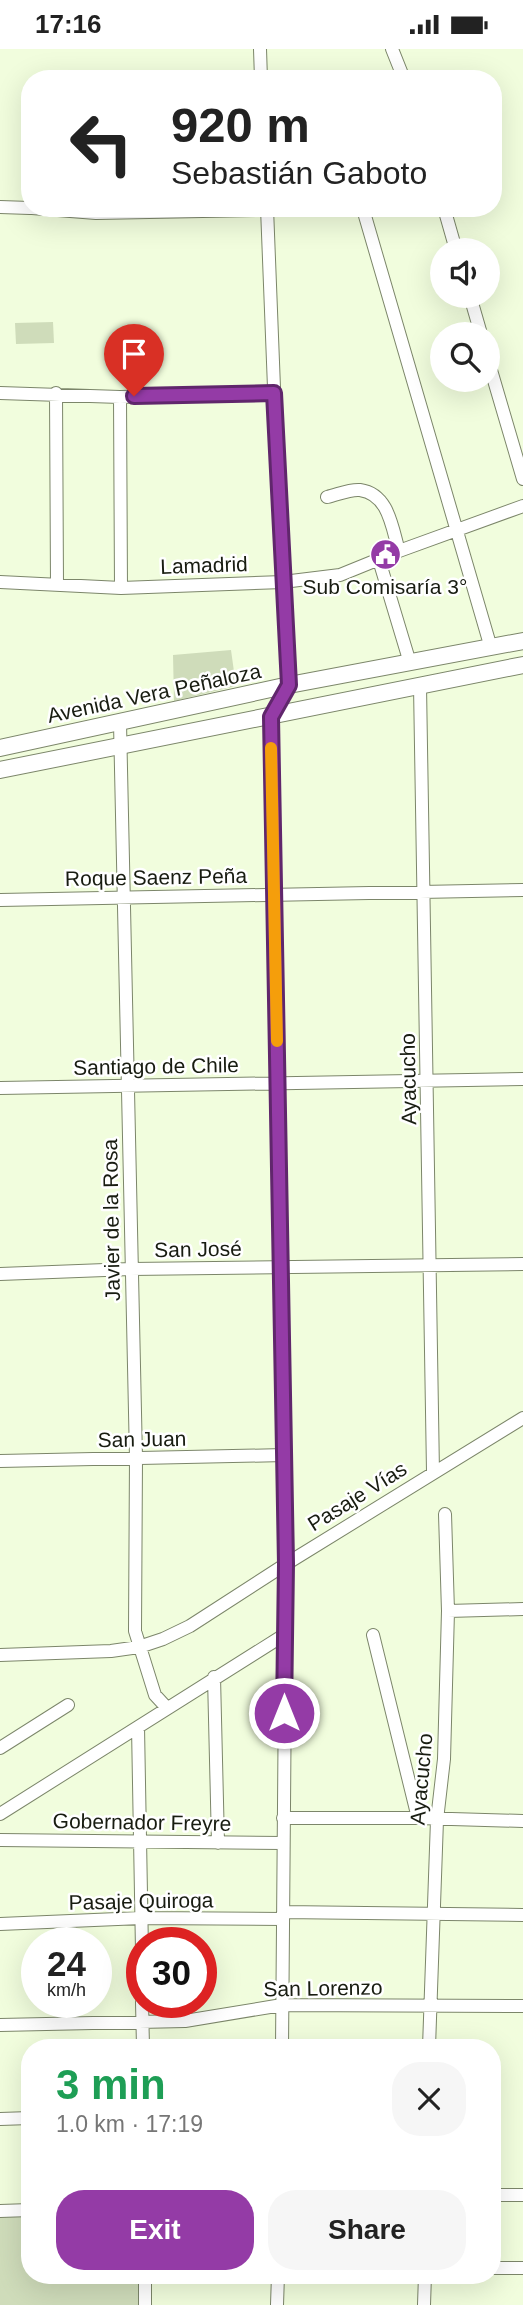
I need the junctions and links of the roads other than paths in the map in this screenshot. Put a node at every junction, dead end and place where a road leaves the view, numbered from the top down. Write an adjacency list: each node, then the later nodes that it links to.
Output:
1 (260, 49): 3 (street)
2 (392, 49): 4 (street)
3 (261, 70)
4 (400, 70)
5 (0, 207): 6 (street)
6 (21, 208)
7 (267, 217): 14 (street)
8 (365, 217): 19 (street)
9 (447, 217): 10 (street)
10 (453, 238)
11 (497, 392): 16 (street)
12 (0, 393): 13 (street)
13 (56, 393): 15 (street); 24 (street)
14 (274, 393): 15 (street); 23 (street)
15 (120, 397): 25 (street)
16 (523, 479)
17 (327, 497): 20 (street)
18 (523, 506): 19 (street, Lamadrid)
19 (456, 531): 20 (street, Lamadrid); 27 (street)
20 (399, 551): 21 (street, Lamadrid)
21 (379, 560): 23 (street, Lamadrid); 28 (street)
22 (0, 582): 24 (street, Lamadrid)
23 (283, 582): 25 (street, Lamadrid); 30 (street)
24 (57, 584): 25 (street, Lamadrid)
25 (121, 588)
26 (523, 642): 27 (main road, Avenida Vera Peñaloza)
27 (491, 648): 28 (main road, Avenida Vera Peñaloza)
28 (410, 663): 30 (main road, Avenida Vera Peñaloza)
29 (523, 665): 31 (main road)
30 (289, 685): 32 (street); 33 (main road, Avenida Vera Peñaloza)
31 (420, 686): 32 (main road); 38 (street, Ayacucho)
32 (271, 717): 34 (main road); 39 (street)
33 (120, 723): 34 (street, Javier de la Rosa); 35 (main road, Avenida Vera Peñaloza)
34 (121, 747): 36 (main road); 40 (street, Javier de la Rosa)
35 (0, 748)
36 (0, 771)
37 (523, 890): 38 (street, Roque Saenz Peña)
38 (425, 892): 39 (street, Roque Saenz Peña); 43 (street, Ayacucho)
39 (274, 894): 40 (street, Roque Saenz Peña); 44 (street)
40 (124, 896): 41 (street, Roque Saenz Peña); 45 (street, Javier de la Rosa)
41 (0, 900)
42 (523, 1079): 43 (street, Santiago de Chile)
43 (427, 1080): 44 (street, Santiago de Chile); 48 (street, Ayacucho)
44 (277, 1082): 45 (street, Santiago de Chile); 49 (street)
45 (128, 1085): 46 (street, Santiago de Chile); 50 (street, Javier de la Rosa)
46 (0, 1088)
47 (523, 1264): 48 (street, San José)
48 (430, 1265): 49 (street, San José); 56 (street, Ayacucho)
49 (280, 1268): 50 (street, San José); 53 (street)
50 (131, 1269): 51 (street, San José); 54 (street, Javier de la Rosa)
51 (0, 1274)
52 (523, 1418): 56 (street, Pasaje Vías)
53 (284, 1455): 54 (street, San Juan); 58 (street)
54 (136, 1458): 55 (street, San Juan); 63 (street, Javier de la Rosa)
55 (0, 1461)
56 (433, 1472): 58 (street, Pasaje Vías)
57 (445, 1514): 60 (street, Ayacucho)
58 (286, 1564): 61 (street); 63 (street, Pasaje Vías)
59 (523, 1609): 60 (street)
60 (448, 1611): 73 (street, Ayacucho)
61 (284, 1635): 65 (street); 71 (street)
62 (373, 1635): 72 (street)
63 (139, 1647): 64 (street, Pasaje Vías); 67 (street, Javier de la Rosa)
64 (0, 1655)
65 (215, 1677): 67 (street); 77 (street)
66 (68, 1705): 69 (street)
67 (167, 1708): 68 (street)
68 (138, 1727): 70 (street); 76 (street)
69 (0, 1748)
70 (0, 1814)
71 (284, 1818): 72 (street); 78 (street)
72 (418, 1818): 73 (street)
73 (437, 1820): 74 (street); 80 (street, Ayacucho)
74 (523, 1821)
75 (0, 1840): 76 (street, Gobernador Freyre)
76 (140, 1841): 77 (street, Gobernador Freyre); 82 (street)
77 (218, 1843): 78 (street, Gobernador Freyre)
78 (284, 1843): 79 (street)
79 (283, 1915): 80 (street, Pasaje Quiroga); 82 (street, Pasaje Quiroga); 85 (street)
80 (432, 1915): 81 (street, Pasaje Quiroga); 86 (street, Ayacucho)
81 (523, 1915)
82 (141, 1918): 83 (street, Pasaje Quiroga); 84 (street)
83 (0, 1924)
84 (141, 1927)
85 (282, 2005): 86 (street, San Lorenzo); 89 (street, San Lorenzo); 92 (street)
86 (430, 2006): 87 (street, San Lorenzo); 93 (street, Ayacucho)
87 (523, 2006)
88 (142, 2018): 89 (street)
89 (142, 2024): 90 (street, San Lorenzo); 91 (street)
90 (0, 2025)
91 (143, 2039)
92 (282, 2039)
93 (429, 2039)
94 (21, 2118): 95 (street)
95 (0, 2119)
96 (501, 2195): 97 (street)
97 (523, 2195)
98 (21, 2210): 99 (street)
99 (0, 2211)
100 (523, 2268): 101 (street)
101 (501, 2269)
102 (145, 2284): 105 (street)
103 (278, 2284): 106 (street)
104 (425, 2284): 107 (street)
105 (145, 2305)
106 (277, 2305)
107 (424, 2305)

